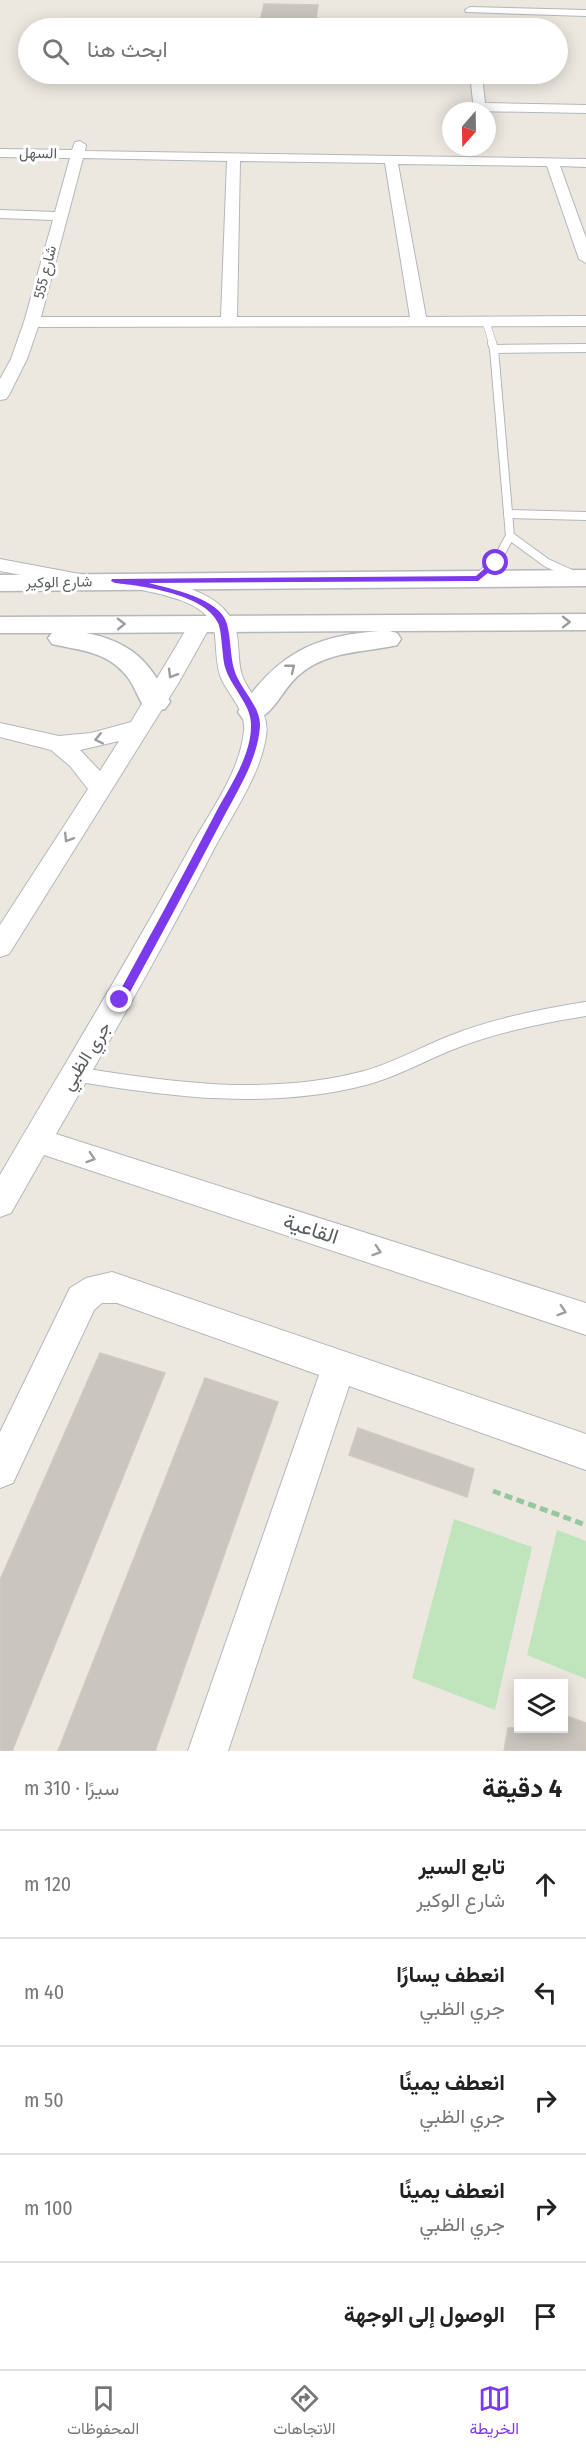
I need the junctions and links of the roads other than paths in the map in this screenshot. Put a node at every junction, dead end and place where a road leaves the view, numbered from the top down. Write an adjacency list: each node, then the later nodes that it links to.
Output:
1 (470, 10): 2 (street)
2 (586, 13)
3 (477, 84): 4 (street)
4 (479, 102)
5 (496, 109): 6 (street)
6 (586, 109)
7 (79, 149): 8 (street, السهل); 10 (street, السهل); 16 (street, شارع 555)
8 (0, 153)
9 (485, 156): 12 (street)
10 (234, 157): 11 (street, السهل); 20 (street)
11 (390, 159): 12 (street, السهل); 22 (street)
12 (486, 161): 13 (street, السهل)
13 (552, 162): 14 (street, السهل); 17 (street)
14 (586, 163)
15 (0, 214): 16 (street)
16 (60, 216): 19 (street, شارع 555)
17 (586, 259)
18 (586, 321): 21 (street)
19 (32, 322): 20 (street); 25 (street, شارع 555)
20 (229, 322): 22 (street)
21 (486, 322): 22 (street); 24 (lane)
22 (419, 323)
23 (586, 348): 24 (lane)
24 (494, 349): 26 (lane)
25 (0, 396)
26 (508, 514): 27 (lane); 28 (lane)
27 (586, 516)
28 (510, 536): 30 (lane); 34 (lane)
29 (0, 565): 32 (street)
30 (478, 578): 31 (main road, شارع الوكير); 34 (main road, شارع الوكير)
31 (115, 581): 32 (main road, شارع الوكير); 35 (street)
32 (88, 582): 33 (main road, شارع الوكير)
33 (0, 583)
34 (584, 584): 35 (main road)
35 (213, 620): 36 (main road); 38 (main road, one-way to 35); 40 (street, one-way to 40); 41 (street)
36 (527, 622): 37 (main road, one-way to 37); 41 (main road, one-way to 36)
37 (586, 622)
38 (0, 625)
39 (0, 636): 40 (main road)
40 (155, 702): 42 (street)
41 (253, 712): 48 (street, جري الظبي)
42 (137, 728): 44 (street, one-way to 44); 45 (street)
43 (0, 730): 44 (street)
44 (59, 744): 45 (street)
45 (100, 787): 46 (street, one-way to 46)
46 (0, 947)
47 (586, 1009): 48 (lane)
48 (75, 1074): 49 (street, جري الظبي)
49 (36, 1140): 50 (street, جري الظبي); 51 (street, القاعية, one-way to 51)
50 (0, 1203)
51 (586, 1319)
52 (339, 1365): 53 (street); 54 (street); 55 (street)
53 (586, 1452)
54 (0, 1470)
55 (207, 1751)

